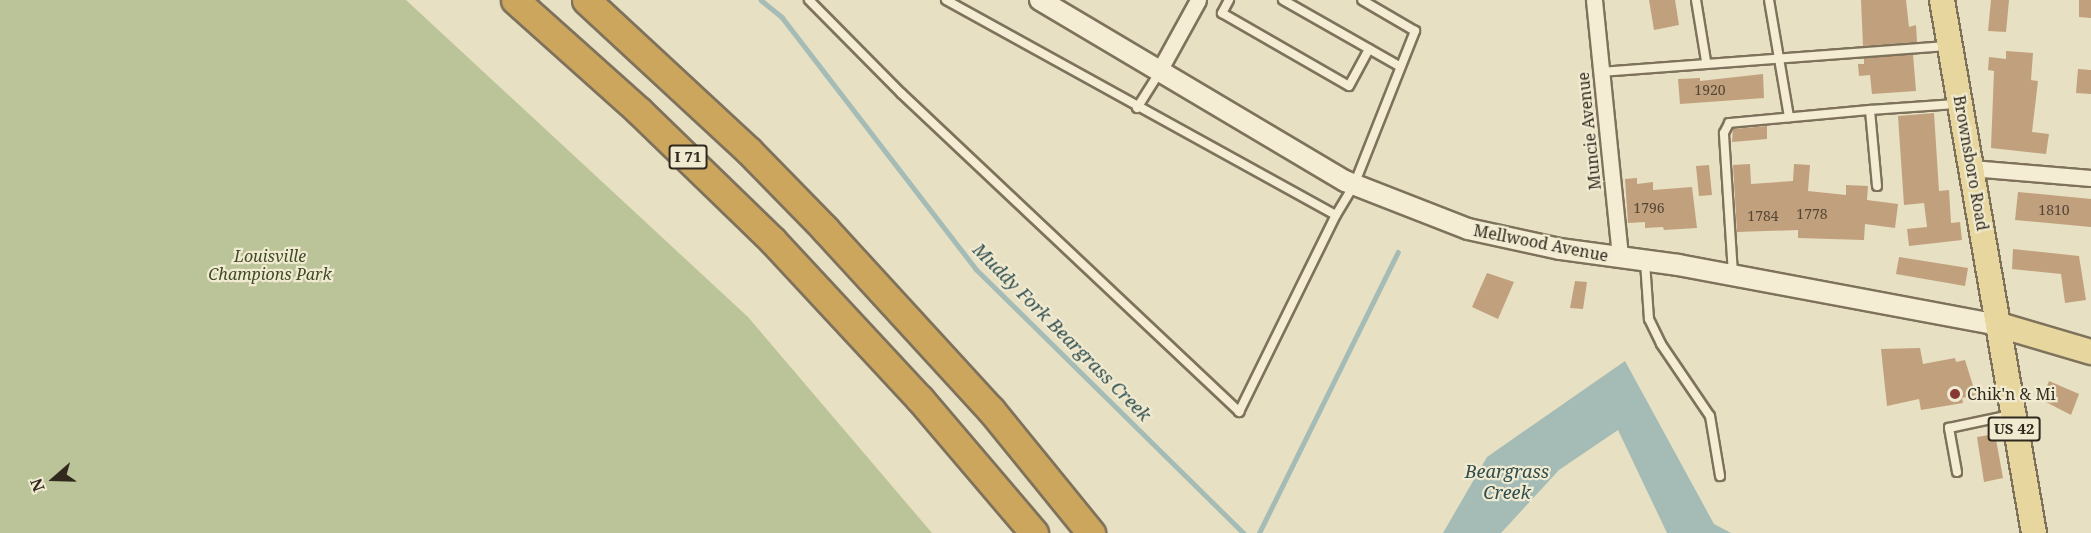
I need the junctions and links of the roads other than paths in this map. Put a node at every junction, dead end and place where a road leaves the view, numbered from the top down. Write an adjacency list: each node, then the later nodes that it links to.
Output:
1 (515, 0): 38 (highway, I 71)
2 (586, 0): 39 (highway, I 71)
3 (809, 0): 29 (lane)
4 (946, 0): 22 (lane)
5 (1040, 0): 19 (street, Mellwood Avenue)
6 (1198, 0): 19 (street)
7 (1229, 0): 15 (lane)
8 (1283, 0): 15 (lane)
9 (1362, 0): 18 (lane)
10 (1594, 0): 20 (street, Muncie Avenue)
11 (1696, 0): 17 (lane)
12 (1769, 0): 16 (lane)
13 (1942, 0): 14 (main road, Brownsboro Road / US 42)
14 (1950, 46): 16 (lane); 21 (main road, Brownsboro Road / US 42)
15 (1369, 49): 18 (lane)
16 (1780, 59): 17 (lane); 24 (lane)
17 (1706, 62): 20 (lane)
18 (1399, 66): 27 (lane)
19 (1159, 71): 22 (lane); 27 (street, Mellwood Avenue)
20 (1601, 72): 30 (street, Muncie Avenue)
21 (1960, 104): 23 (lane); 25 (main road, Brownsboro Road / US 42)
22 (1137, 108): 29 (lane)
23 (1870, 110): 24 (lane); 28 (lane)
24 (1789, 117): 32 (lane)
25 (1971, 168): 26 (street); 33 (main road, Brownsboro Road / US 42)
26 (2091, 178)
27 (1354, 184): 29 (lane); 30 (street, Mellwood Avenue)
28 (1876, 186)
29 (1336, 215)
30 (1620, 258): 31 (street, Mellwood Avenue)
31 (1645, 262): 32 (street, Mellwood Avenue); 37 (lane)
32 (1733, 275): 33 (street, Mellwood Avenue)
33 (1999, 325): 34 (main road, Mellwood Avenue); 35 (main road, US 42)
34 (2091, 352)
35 (2012, 415): 36 (lane); 40 (main road, US 42)
36 (1957, 472)
37 (1720, 476)
38 (1034, 533)
39 (1091, 533)
40 (2034, 533)

